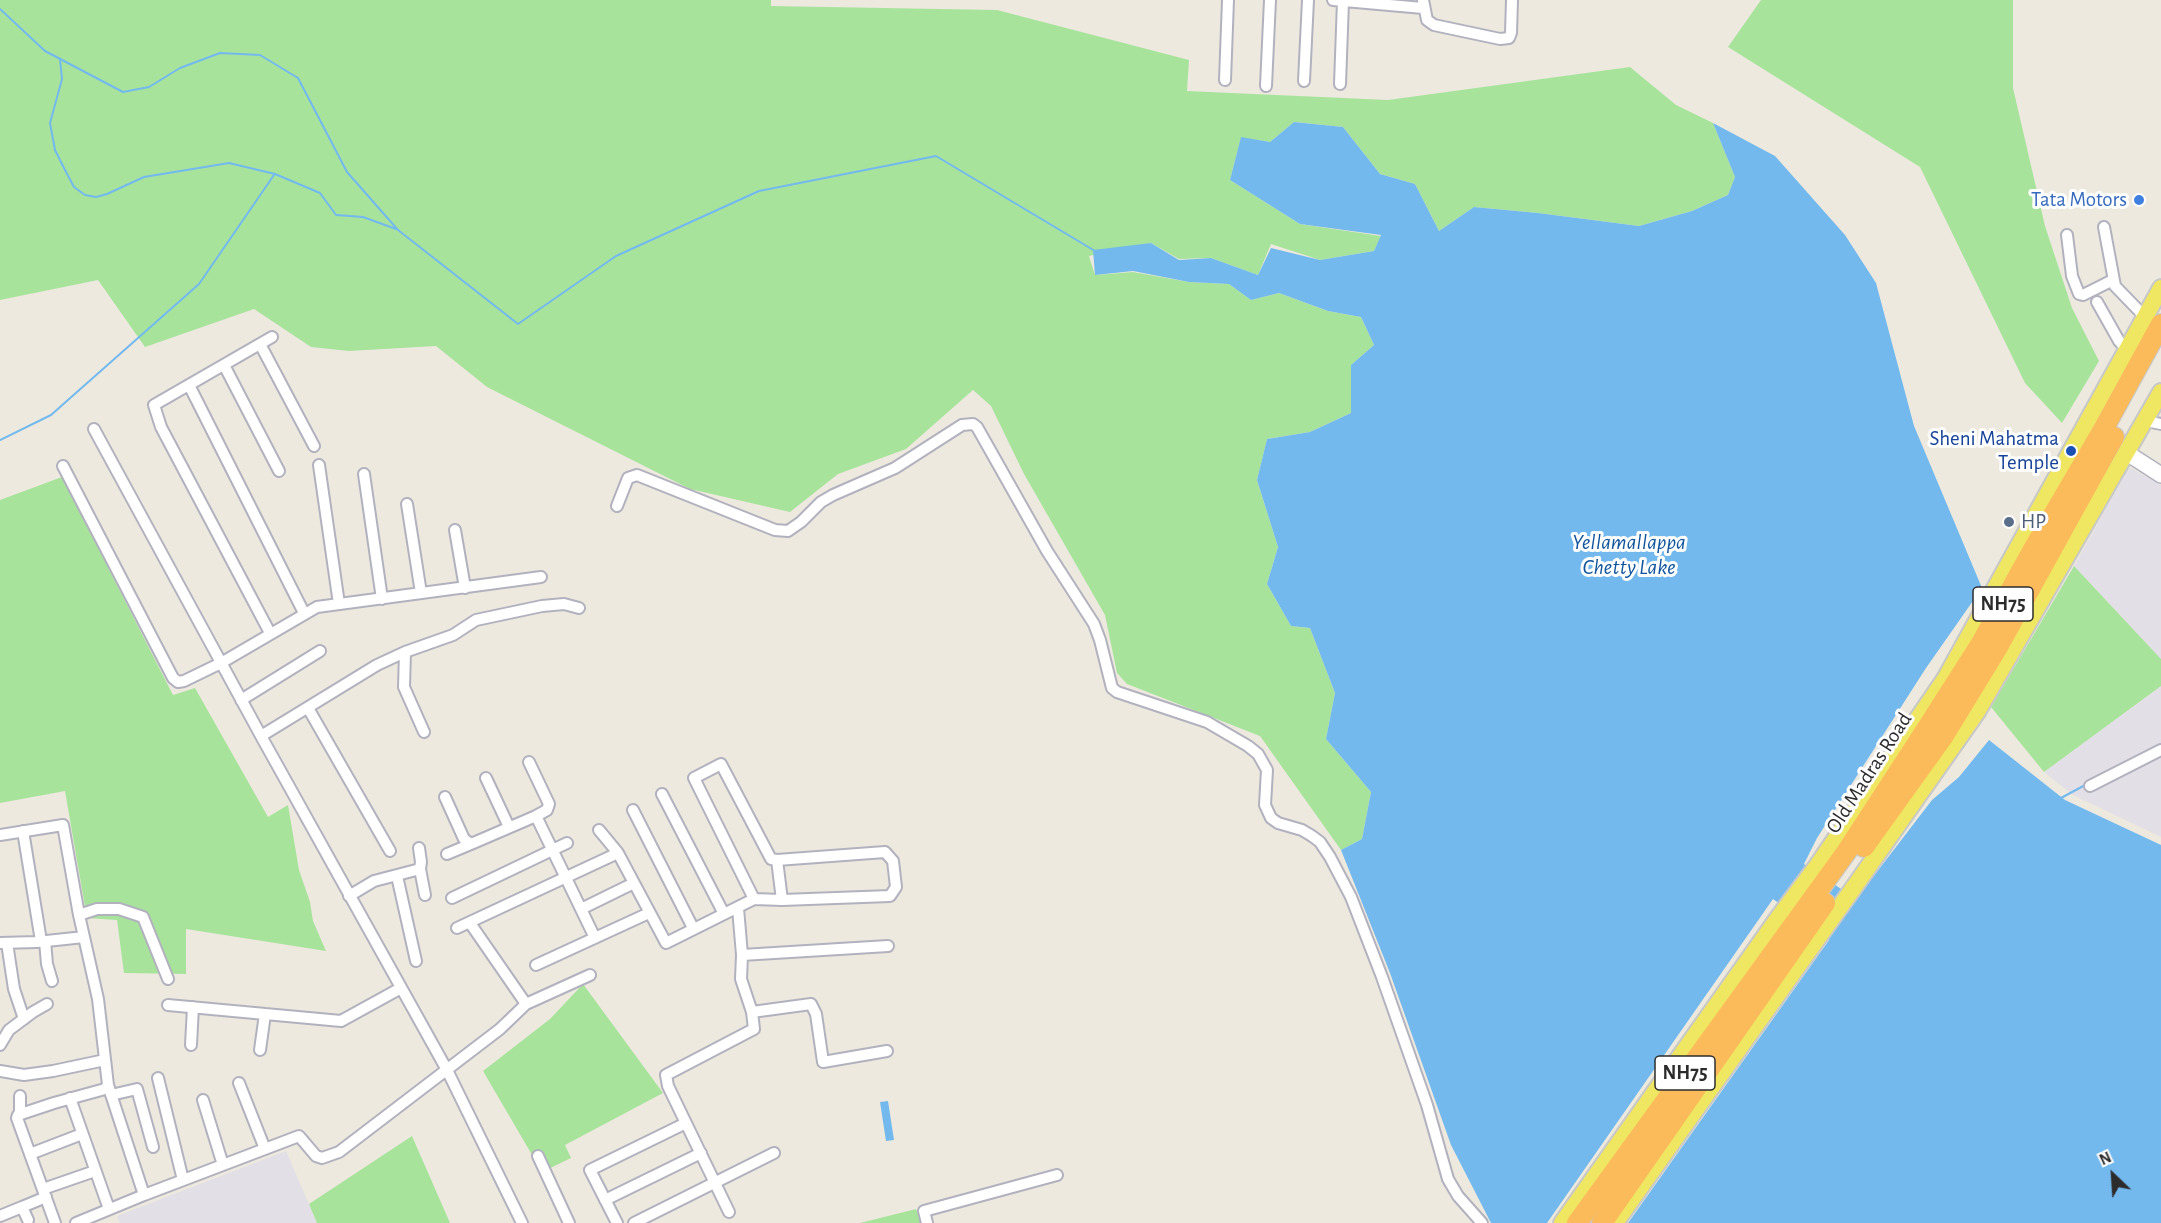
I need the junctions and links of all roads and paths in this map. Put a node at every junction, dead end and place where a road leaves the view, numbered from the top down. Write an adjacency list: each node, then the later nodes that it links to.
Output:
1 (1228, 0): 7 (street)
2 (1269, 0): 10 (street)
3 (1308, 0): 8 (street)
4 (1512, 0): 6 (street)
5 (1343, 1): 6 (street); 9 (street)
6 (1423, 4)
7 (1225, 80)
8 (1304, 81)
9 (1340, 84)
10 (1266, 86)
11 (2104, 227): 13 (street)
12 (2067, 235): 13 (street)
13 (2113, 280): 16 (street)
14 (2161, 288): 16 (main road)
15 (2097, 302): 19 (street)
16 (2153, 320): 19 (main road); 74 (highway, Old Madras Road / NH75)
17 (272, 337): 18 (street)
18 (260, 344): 21 (street); 26 (street)
19 (2127, 350): 74 (main road)
20 (2161, 352): 74 (highway, Old Madras Road / NH75)
21 (224, 365): 22 (street); 30 (street)
22 (189, 385): 42 (street); 43 (street)
23 (2161, 392): 24 (main road)
24 (2153, 422): 27 (main road)
25 (94, 429): 46 (street)
26 (314, 446)
27 (2127, 453): 32 (street); 74 (main road)
28 (319, 465): 40 (street)
29 (63, 466): 46 (street)
30 (279, 471)
31 (364, 474): 39 (street)
32 (2161, 475)
33 (407, 504): 38 (street)
34 (617, 506): 152 (street)
35 (455, 530): 37 (street)
36 (541, 577): 37 (street)
37 (465, 588): 38 (street)
38 (420, 593): 39 (street)
39 (382, 599): 40 (street)
40 (339, 604): 42 (street)
41 (579, 608): 45 (street)
42 (304, 613): 43 (street)
43 (270, 633): 46 (street)
44 (320, 651): 47 (street)
45 (405, 652): 48 (street); 49 (street)
46 (221, 663): 47 (street)
47 (241, 699): 50 (street)
48 (308, 708): 50 (street); 66 (street)
49 (424, 732)
50 (261, 736): 77 (street)
51 (2161, 750): 54 (street)
52 (529, 762): 58 (street)
53 (486, 778): 59 (street)
54 (2090, 786)
55 (662, 794): 84 (street)
56 (445, 797): 64 (street)
57 (633, 810): 88 (street)
58 (536, 816): 59 (street); 67 (street)
59 (509, 827): 64 (street)
60 (599, 830): 68 (street)
61 (23, 831): 62 (street); 85 (street); 93 (street)
62 (0, 834)
63 (567, 843): 67 (street)
64 (471, 844): 69 (street)
65 (419, 848): 71 (street)
66 (390, 850)
67 (553, 850): 73 (street); 78 (street)
68 (618, 853): 73 (street); 75 (street)
69 (447, 854)
70 (777, 860): 79 (street); 80 (street); 80 (street)
71 (420, 869): 72 (street); 76 (street)
72 (397, 876): 77 (street); 96 (street)
73 (566, 878): 82 (street); 86 (street)
74 (1835, 878): 89 (highway, Old Madras Road / NH75); 89 (main road)
75 (634, 884): 82 (street); 83 (street)
76 (425, 895)
77 (349, 896): 101 (street)
78 (452, 898)
79 (754, 900): 80 (street); 81 (street)
80 (782, 900)
81 (738, 908): 84 (street); 95 (street)
82 (581, 909): 91 (street)
83 (649, 913): 88 (street); 91 (street)
84 (724, 914): 88 (street)
85 (79, 915): 90 (street); 99 (street)
86 (470, 923): 87 (street); 103 (street)
87 (457, 928)
88 (693, 928)
89 (1799, 928): 153 (main road); 154 (highway, Old Madras Road / NH75); 155 (highway, Old Madras Road / NH75); 156 (main road)
90 (84, 937): 93 (street); 114 (street)
91 (595, 938): 97 (street)
92 (2, 941): 93 (street); 108 (street)
93 (43, 941): 100 (street)
94 (888, 946): 95 (street)
95 (742, 955): 106 (street)
96 (416, 961)
97 (536, 965)
98 (590, 975): 103 (street)
99 (168, 979)
100 (52, 981)
101 (401, 988): 107 (street); 115 (street)
102 (47, 1004): 108 (street)
103 (526, 1004): 115 (street)
104 (168, 1005): 105 (street)
105 (193, 1007): 107 (street); 111 (street)
106 (752, 1012): 113 (street); 124 (street)
107 (265, 1014): 112 (street)
108 (24, 1019): 110 (street)
109 (0, 1023): 110 (street)
110 (2, 1041)
111 (191, 1045)
112 (261, 1050)
113 (887, 1051)
114 (105, 1060): 116 (street); 119 (street)
115 (447, 1070): 127 (street); 147 (street)
116 (0, 1071)
117 (158, 1078): 135 (street)
118 (239, 1083): 127 (street)
119 (110, 1090): 121 (street); 126 (street); 138 (street)
120 (20, 1096): 123 (street)
121 (70, 1098): 123 (street); 125 (street)
122 (203, 1100): 132 (street)
123 (20, 1113): 130 (street)
124 (686, 1123): 128 (street); 139 (street)
125 (82, 1134): 130 (street); 133 (street)
126 (153, 1147)
127 (265, 1149): 132 (street)
128 (701, 1153): 136 (street); 139 (street)
129 (774, 1153): 136 (street)
130 (30, 1154): 137 (street)
131 (538, 1156): 148 (street)
132 (223, 1165): 135 (street)
133 (95, 1170): 137 (street); 141 (street)
134 (1057, 1174): 151 (street)
135 (183, 1180): 138 (street)
136 (716, 1182): 142 (street); 150 (street)
137 (44, 1193): 140 (street); 145 (street)
138 (144, 1195): 141 (street)
139 (605, 1200): 149 (street)
140 (22, 1207): 143 (street); 144 (street)
141 (109, 1209): 146 (street)
142 (729, 1212)
143 (0, 1216)
144 (28, 1220)
145 (55, 1223)
146 (76, 1223)
147 (522, 1223)
148 (568, 1223)
149 (616, 1223)
150 (634, 1223)
151 (927, 1223)
152 (1482, 1223)
153 (1562, 1223)
154 (1577, 1223)
155 (1602, 1223)
156 (1615, 1223)

